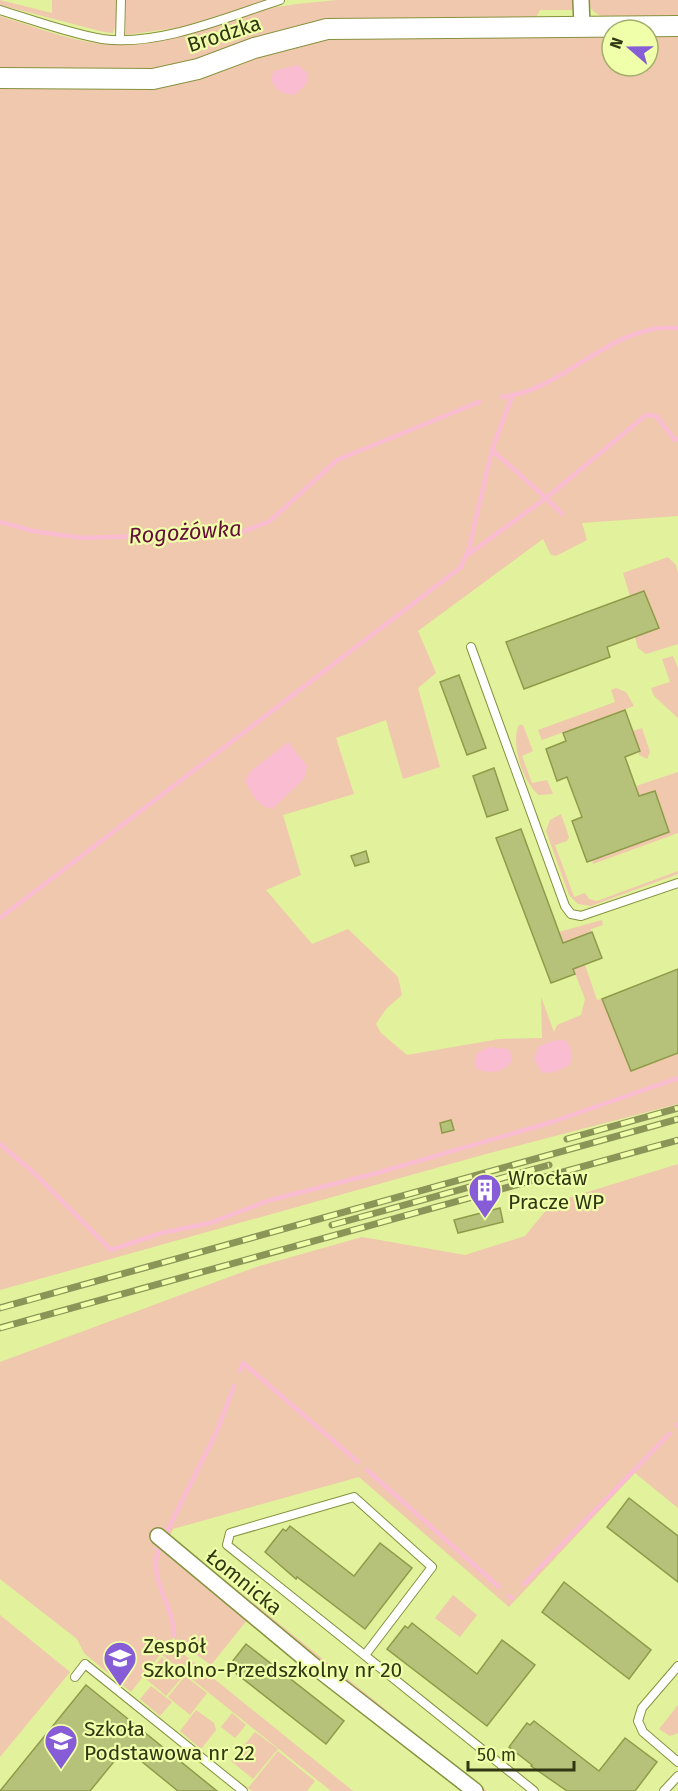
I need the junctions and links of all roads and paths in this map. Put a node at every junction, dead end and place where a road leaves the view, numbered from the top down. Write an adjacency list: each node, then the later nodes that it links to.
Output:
1 (121, 0): 7 (lane)
2 (280, 0): 7 (lane)
3 (581, 0): 6 (street)
4 (0, 10): 7 (lane)
5 (678, 26): 6 (street, Brodzka)
6 (582, 27): 8 (street, Brodzka)
7 (120, 40)
8 (0, 78)
9 (471, 646): 10 (lane)
10 (678, 883)
11 (158, 1536): 18 (street, Łomnicka)
12 (364, 1655): 12 (lane); 19 (lane)
13 (678, 1666): 15 (lane)
14 (75, 1677): 17 (lane)
15 (678, 1762)
16 (678, 1776): 20 (lane)
17 (243, 1791)
18 (475, 1791)
19 (534, 1791)
20 (664, 1791)

